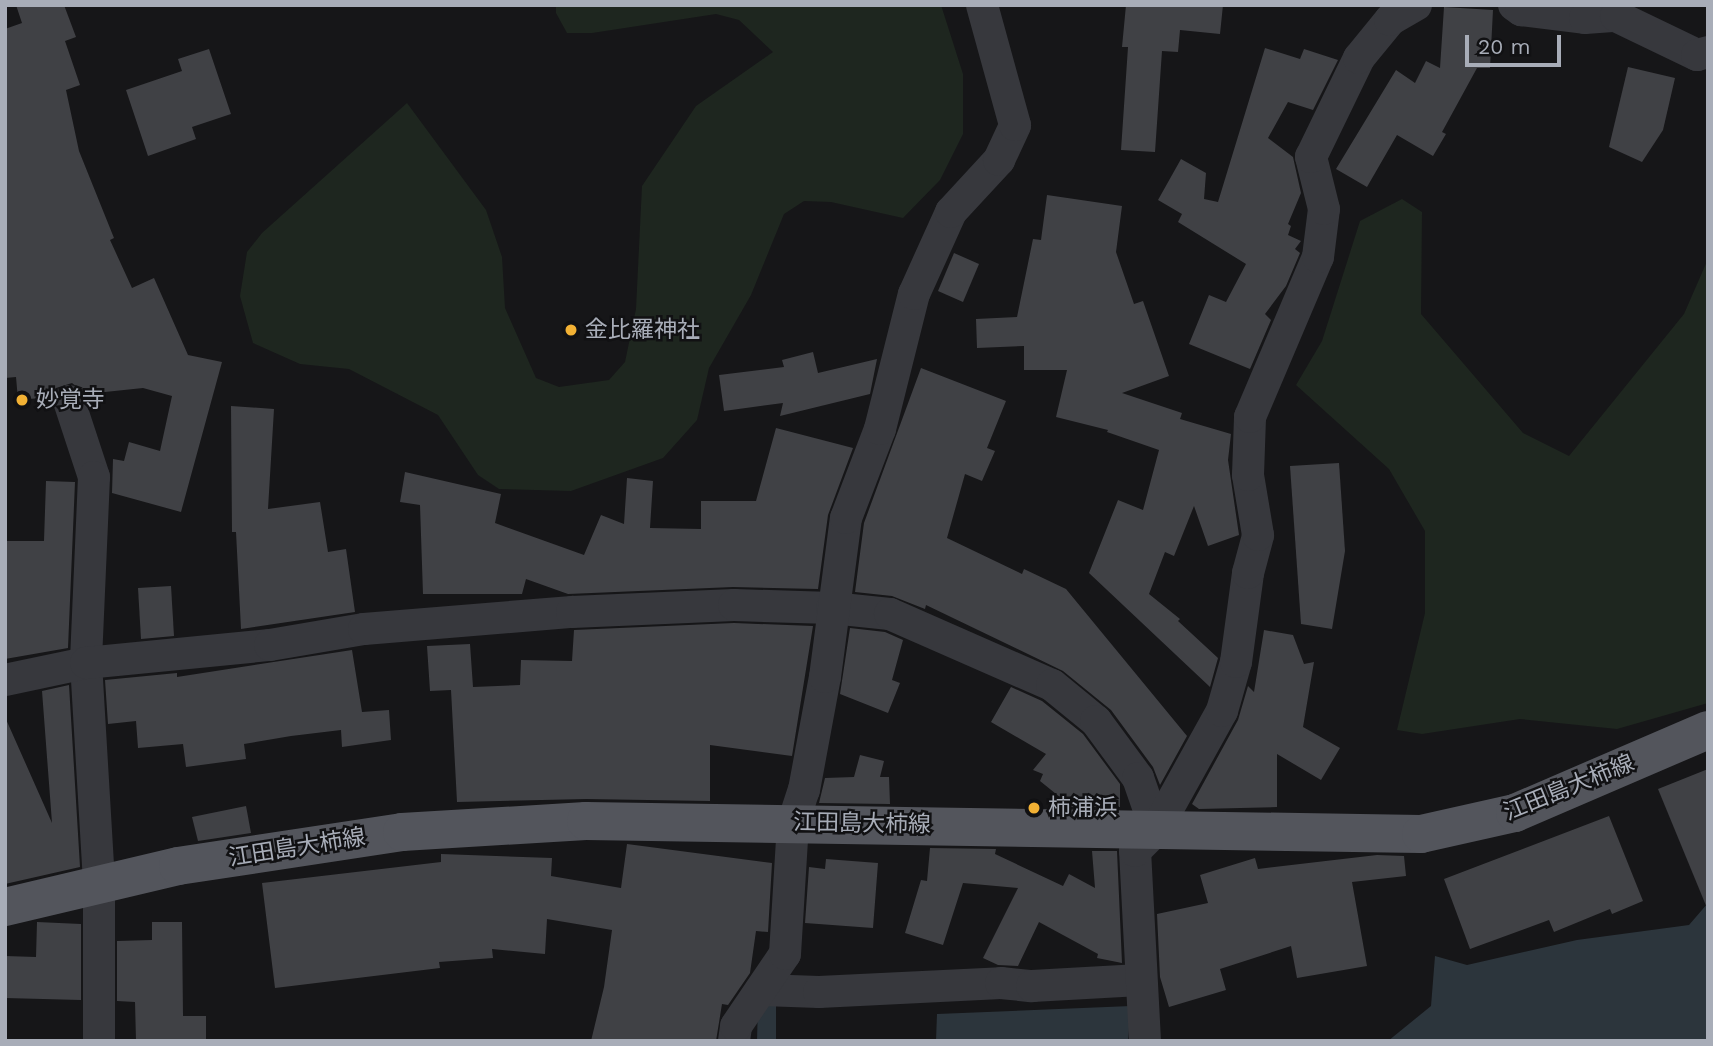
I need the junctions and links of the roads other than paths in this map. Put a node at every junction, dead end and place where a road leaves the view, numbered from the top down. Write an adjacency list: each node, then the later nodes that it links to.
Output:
1 (982, 5): 6 (street)
2 (1416, 5): 11 (street)
3 (1514, 5): 4 (street)
4 (1708, 52)
5 (69, 401): 7 (street)
6 (832, 608): 7 (street); 10 (street); 11 (street)
7 (86, 663): 8 (street); 12 (street)
8 (5, 680)
9 (1708, 730): 11 (main road, 江田島大柿線)
10 (793, 823): 11 (main road, 江田島大柿線); 12 (main road, 江田島大柿線); 15 (street)
11 (1156, 830): 14 (street)
12 (99, 884): 13 (main road, 江田島大柿線); 16 (street)
13 (5, 907)
14 (1140, 980): 15 (street); 18 (street)
15 (761, 990): 17 (street)
16 (99, 1041)
17 (734, 1041)
18 (1145, 1041)

